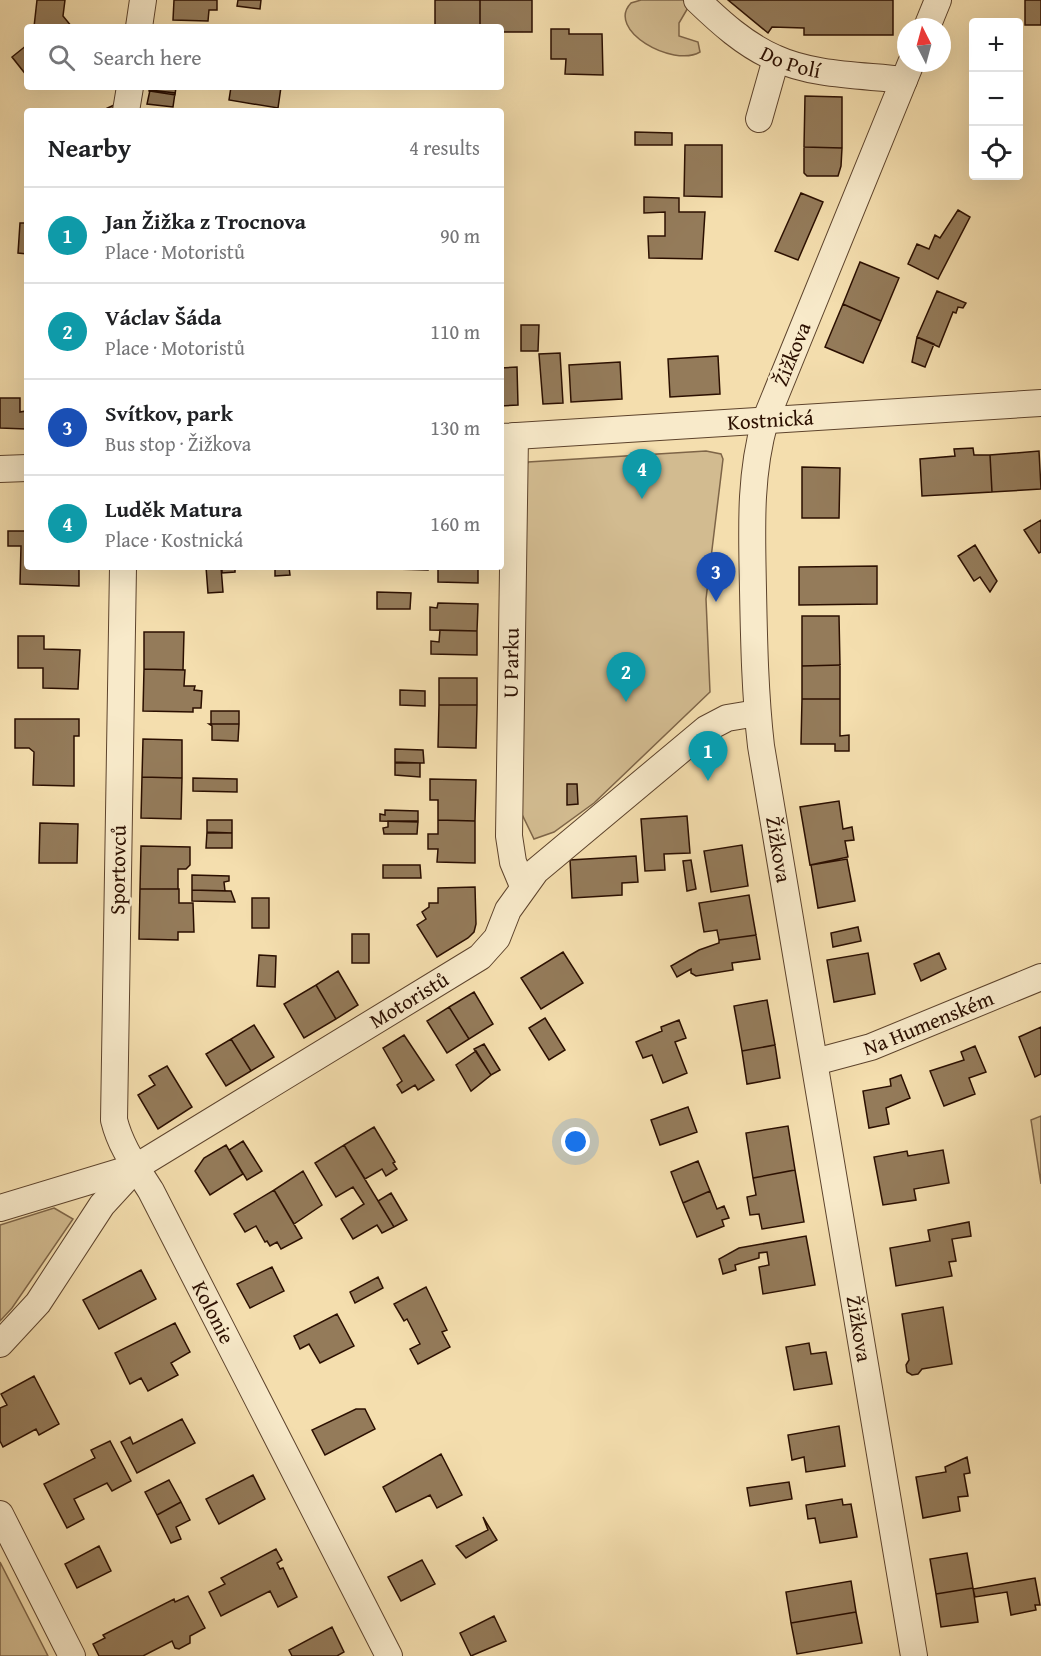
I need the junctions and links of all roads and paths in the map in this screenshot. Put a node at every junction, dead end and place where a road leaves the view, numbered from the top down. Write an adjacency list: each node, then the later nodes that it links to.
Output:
1 (143, 0): 5 (street)
2 (696, 0): 6 (street, Do Polí)
3 (939, 0): 4 (street)
4 (931, 18)
5 (139, 24)
6 (777, 59): 7 (street, Do Polí); 11 (street)
7 (897, 71)
8 (908, 72): 13 (street, Žižkova)
9 (130, 90): 10 (street)
10 (126, 108)
11 (759, 119)
12 (1041, 403): 13 (street, Kostnická)
13 (765, 421): 14 (street, Kostnická); 18 (street, Žižkova)
14 (508, 437): 19 (street, U Parku)
15 (24, 468): 16 (street)
16 (0, 469)
17 (123, 570): 22 (street, Sportovců)
18 (757, 713): 19 (street, Motoristů); 21 (street, Žižkova)
19 (523, 886): 22 (street, Motoristů)
20 (1041, 977): 21 (street, Na Humenském)
21 (814, 1062): 28 (street, Žižkova)
22 (136, 1167): 23 (street, Motoristů); 24 (street); 27 (street, Kolonie)
23 (0, 1208)
24 (0, 1344)
25 (0, 1514): 26 (street)
26 (72, 1656)
27 (389, 1656)
28 (914, 1656)

